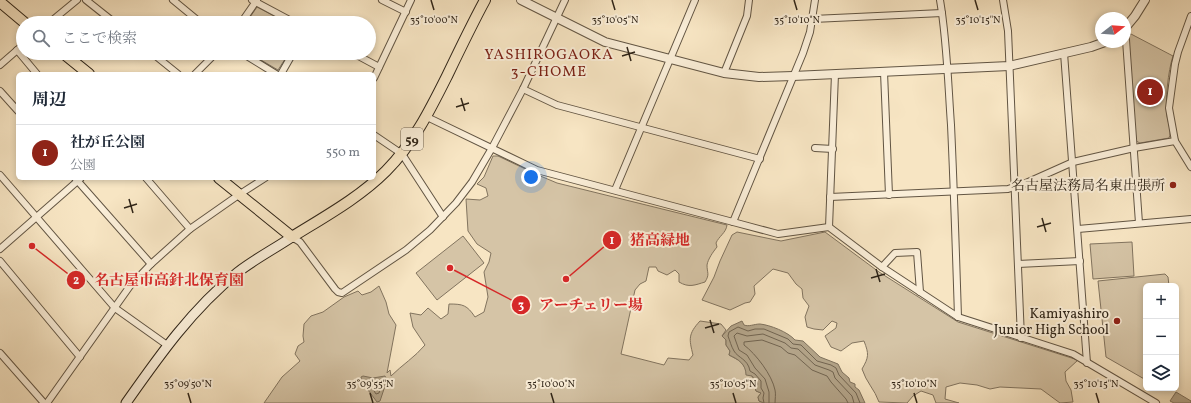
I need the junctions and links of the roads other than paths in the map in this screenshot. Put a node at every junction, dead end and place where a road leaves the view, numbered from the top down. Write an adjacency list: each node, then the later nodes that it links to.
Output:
1 (78, 0): 20 (street)
2 (86, 0): 21 (street)
3 (173, 0): 22 (street)
4 (382, 0): 17 (street)
5 (411, 0): 17 (street)
6 (485, 0): 59 (main road, 59)
7 (521, 0): 26 (street)
8 (565, 0): 26 (street)
9 (750, 0): 52 (street)
10 (815, 0): 27 (street)
11 (940, 0): 18 (street)
12 (1003, 0): 42 (street)
13 (1145, 0): 28 (street)
14 (255, 1): 23 (street); 24 (street)
15 (693, 1): 33 (street)
16 (0, 2): 19 (main road)
17 (406, 12): 43 (street)
18 (942, 13): 27 (street); 44 (street)
19 (17, 16)
20 (57, 16)
21 (106, 16)
22 (192, 16)
23 (245, 16)
24 (282, 16)
25 (1191, 16): 62 (street)
26 (557, 18): 33 (street); 56 (street)
27 (813, 19): 55 (street)
28 (1131, 21)
29 (1095, 46): 32 (street)
30 (1127, 48): 65 (street)
31 (16, 51): 41 (street)
32 (1064, 54): 42 (street); 69 (street)
33 (671, 59): 52 (street); 60 (street)
34 (25, 60): 45 (street)
35 (72, 60): 46 (main road)
36 (161, 60): 47 (street)
37 (209, 60): 48 (street)
38 (253, 60): 49 (street)
39 (289, 60): 50 (street)
40 (366, 60): 43 (street)
41 (0, 65)
42 (1009, 66): 44 (street); 77 (street)
43 (379, 67): 53 (street)
44 (948, 69): 51 (street); 79 (street)
45 (35, 72)
46 (87, 72)
47 (176, 72)
48 (197, 72)
49 (273, 72)
50 (281, 72)
51 (884, 72): 54 (street); 81 (street)
52 (724, 73): 55 (street)
53 (376, 74)
54 (835, 74): 55 (street); 66 (street)
55 (793, 76): 68 (street)
56 (523, 89): 60 (street); 63 (street)
57 (0, 91): 58 (street)
58 (16, 109)
59 (427, 117): 63 (street); 67 (main road, 59)
60 (641, 128): 68 (street); 78 (street)
61 (376, 136): 67 (street)
62 (1175, 140): 65 (street); 70 (street)
63 (492, 148): 78 (street); 84 (street)
64 (815, 148): 66 (street)
65 (1134, 148): 69 (street); 87 (street)
66 (832, 149): 82 (street)
67 (402, 154): 84 (street); 91 (main road, 59)
68 (760, 159): 86 (street)
69 (1073, 162): 77 (street); 90 (street)
70 (1191, 166)
71 (0, 175): 83 (street)
72 (77, 180): 83 (street)
73 (79, 180): 95 (street)
74 (148, 180): 89 (street)
75 (222, 180): 80 (main road)
76 (262, 180): 80 (street)
77 (1015, 187): 79 (street); 96 (street)
78 (615, 190): 86 (street)
79 (954, 192): 81 (street); 100 (street)
80 (240, 194): 89 (street); 91 (main road)
81 (890, 195): 82 (street)
82 (830, 197): 88 (street)
83 (36, 217): 92 (street); 99 (street)
84 (443, 217): 91 (street)
85 (1191, 219): 87 (street)
86 (733, 222): 88 (street)
87 (1139, 223): 90 (street)
88 (829, 227): 97 (street)
89 (190, 229): 95 (street)
90 (1078, 229): 94 (street)
91 (292, 238): 102 (main road)
92 (0, 249)
93 (0, 261): 104 (street)
94 (1080, 261): 96 (street); 105 (street)
95 (151, 264): 99 (street)
96 (1018, 264): 101 (street)
97 (882, 267): 98 (street); 98 (street)
98 (920, 292): 100 (street)
99 (115, 308): 102 (street); 104 (street)
100 (958, 317): 101 (street)
101 (1021, 338): 105 (street)
102 (167, 345): 108 (main road)
103 (0, 353): 106 (street)
104 (80, 357): 107 (street)
105 (1087, 363): 109 (street)
106 (44, 403)
107 (48, 403)
108 (126, 403)
109 (1156, 403)

